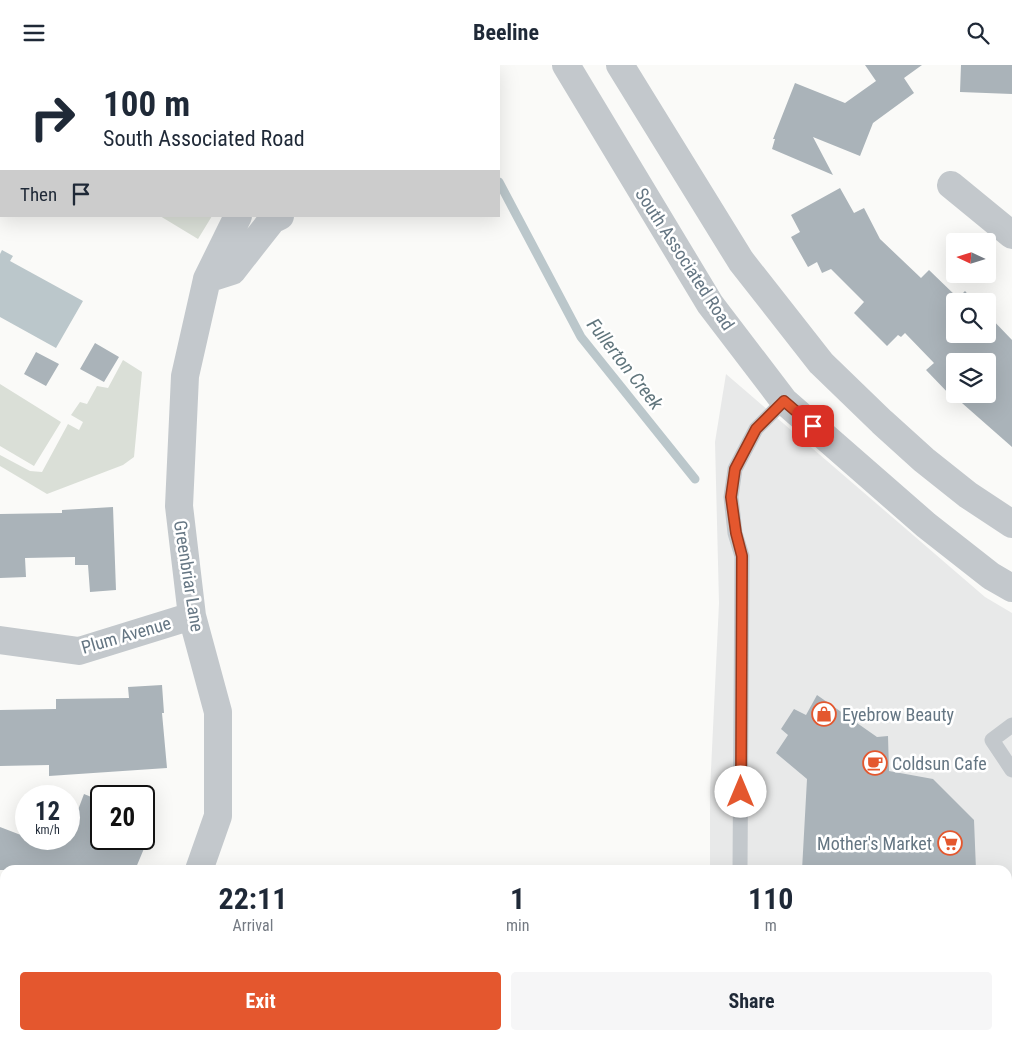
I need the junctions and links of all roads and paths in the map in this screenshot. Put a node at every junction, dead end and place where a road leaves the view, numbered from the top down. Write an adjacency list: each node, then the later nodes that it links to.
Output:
1 (566, 65): 8 (street, South Associated Road)
2 (620, 65): 9 (street)
3 (951, 185): 6 (street)
4 (238, 217): 7 (street, Greenbriar Lane)
5 (278, 217): 7 (street)
6 (1012, 235)
7 (207, 279): 11 (street, Greenbriar Lane)
8 (784, 401): 10 (street, South Associated Road); 16 (lane)
9 (1012, 524)
10 (1012, 588)
11 (192, 616): 12 (street, Plum Avenue); 15 (street, Greenbriar Lane)
12 (0, 639)
13 (1012, 725): 14 (lane)
14 (1012, 770)
15 (201, 865)
16 (740, 865)

